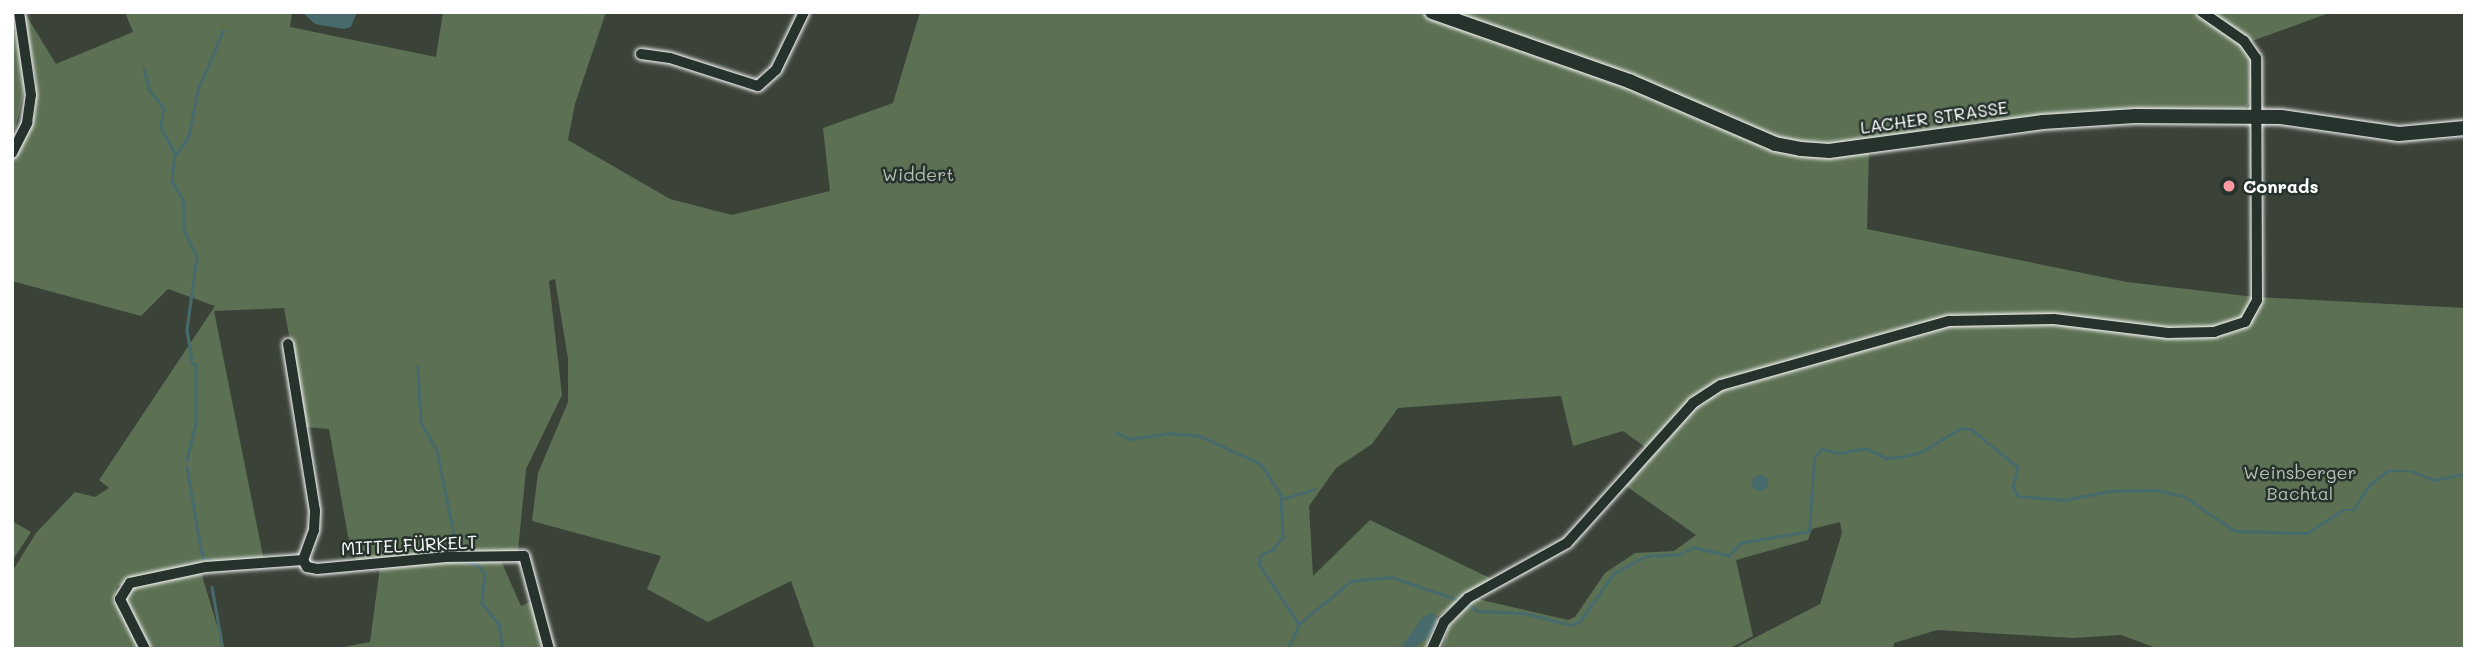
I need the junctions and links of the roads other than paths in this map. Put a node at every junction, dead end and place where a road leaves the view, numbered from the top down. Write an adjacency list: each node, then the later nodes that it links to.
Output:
1 (19, 12): 8 (street)
2 (804, 12): 5 (street)
3 (1432, 12): 6 (street, LACHER STRASSE)
4 (2202, 12): 6 (street)
5 (641, 54)
6 (2256, 116): 7 (street, LACHER STRASSE); 13 (street)
7 (2465, 128)
8 (12, 153)
9 (288, 344): 10 (street)
10 (303, 561): 11 (street, MITTELFÜRKELT); 12 (street, MITTELFÜRKELT)
11 (145, 649)
12 (549, 649)
13 (1433, 649)

